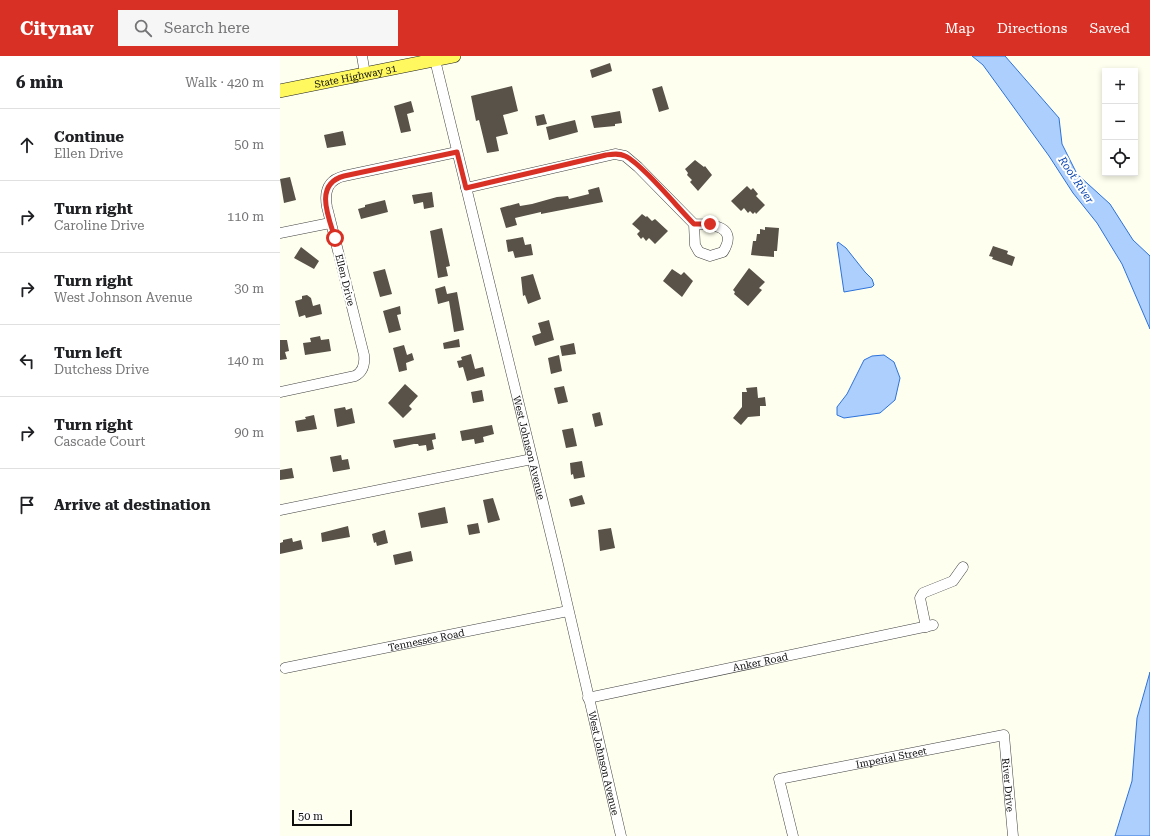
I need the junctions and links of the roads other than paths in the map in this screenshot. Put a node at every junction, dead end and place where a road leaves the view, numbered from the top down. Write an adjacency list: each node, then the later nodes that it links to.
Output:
1 (362, 56): 4 (street)
2 (454, 56): 3 (main road, State Highway 31)
3 (435, 60): 4 (main road, State Highway 31); 6 (street, West Johnson Avenue)
4 (365, 74): 5 (main road, State Highway 31)
5 (280, 91)
6 (457, 152): 7 (street, West Johnson Avenue); 8 (street, Ellen Drive)
7 (466, 188): 9 (street); 12 (street, West Johnson Avenue)
8 (330, 223): 10 (street); 11 (street, Ellen Drive)
9 (694, 224)
10 (280, 233)
11 (280, 392)
12 (532, 459): 13 (street); 15 (street, West Johnson Avenue)
13 (280, 510)
14 (963, 567): 17 (street, Anker Road)
15 (568, 611): 16 (street, Tennessee Road); 17 (street, West Johnson Avenue)
16 (285, 668)
17 (588, 698): 19 (street, West Johnson Avenue)
18 (1004, 734): 20 (street, Imperial Street); 21 (street, River Drive)
19 (621, 836)
20 (793, 836)
21 (1013, 836)

